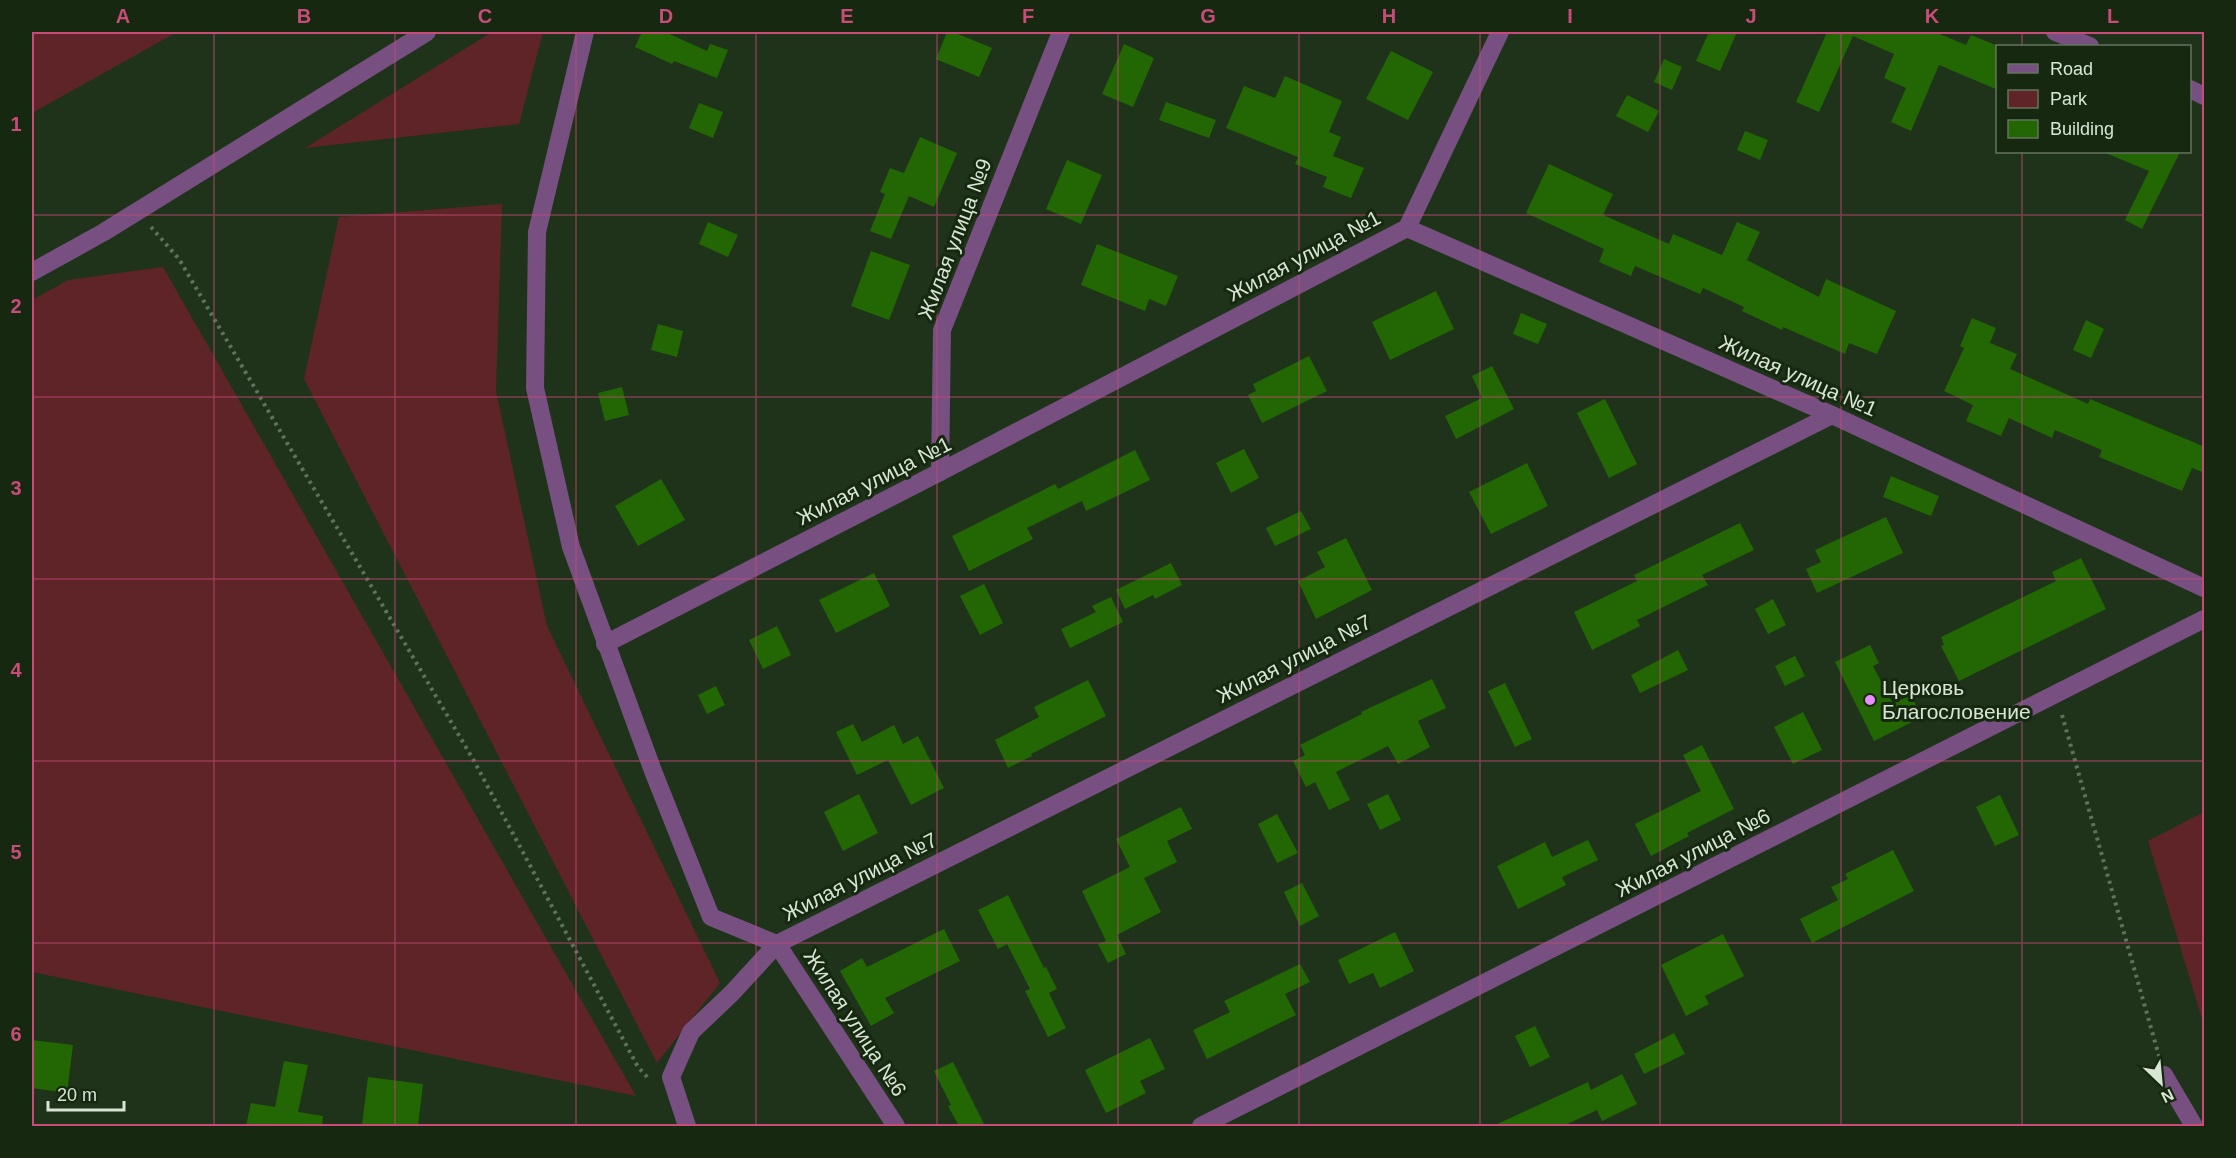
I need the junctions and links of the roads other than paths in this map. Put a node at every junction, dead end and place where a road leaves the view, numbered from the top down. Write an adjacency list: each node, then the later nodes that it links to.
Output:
1 (427, 32): 10 (street)
2 (585, 32): 15 (street)
3 (1061, 32): 12 (street, Жилая улица №9)
4 (1500, 32): 9 (street)
5 (2055, 32): 6 (street)
6 (2088, 45)
7 (2191, 89): 8 (street)
8 (2205, 96)
9 (1407, 228): 11 (street, Жилая улица №1); 12 (street, Жилая улица №1)
10 (32, 272)
11 (1832, 415): 13 (street, Жилая улица №1); 16 (street, Жилая улица №7)
12 (940, 472): 15 (street, Жилая улица №1)
13 (2205, 588)
14 (2205, 619): 20 (street, Жилая улица №6)
15 (606, 644): 16 (street)
16 (777, 944): 18 (street); 19 (street, Жилая улица №6)
17 (2164, 1075): 21 (street)
18 (687, 1126)
19 (896, 1126)
20 (1201, 1126)
21 (2193, 1126)

